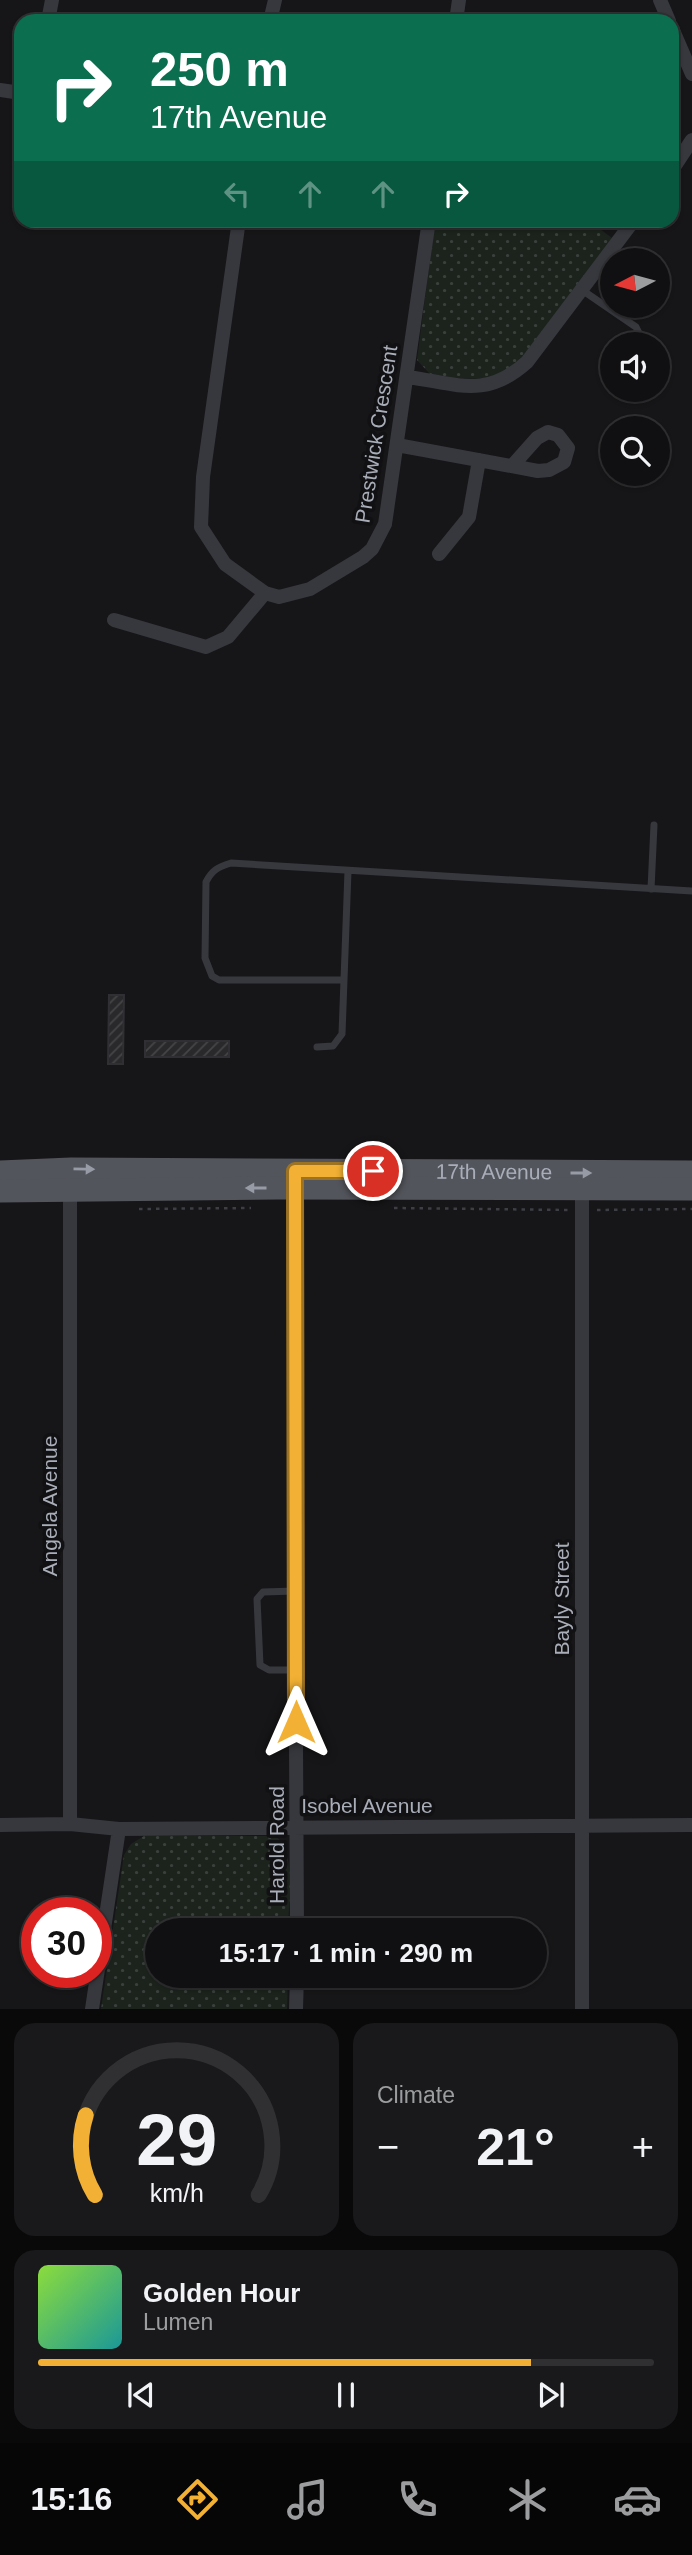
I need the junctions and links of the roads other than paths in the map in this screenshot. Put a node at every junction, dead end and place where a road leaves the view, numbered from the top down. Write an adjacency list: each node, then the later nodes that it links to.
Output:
1 (679, 44): 2 (street)
2 (692, 74)
3 (692, 140): 4 (street)
4 (679, 160)
5 (238, 228): 15 (street)
6 (428, 228): 10 (street, Prestwick Crescent)
7 (628, 228): 8 (street)
8 (582, 290): 9 (lane); 10 (street)
9 (638, 332)
10 (408, 377): 11 (street, Prestwick Crescent)
11 (397, 445): 12 (street); 15 (street, Prestwick Crescent)
12 (478, 460): 13 (street); 14 (street)
13 (512, 466)
14 (439, 554)
15 (265, 593): 16 (street)
16 (114, 620)
17 (654, 825): 19 (lane)
18 (348, 871): 19 (lane); 21 (lane); 21 (lane)
19 (651, 889): 20 (lane)
20 (692, 891)
21 (344, 980): 22 (lane)
22 (317, 1047)
23 (0, 1172): 25 (main road, 17th Avenue, one-way to 25)
24 (692, 1172): 25 (main road, 17th Avenue, one-way to 24)
25 (294, 1179): 26 (main road, 17th Avenue, one-way to 26); 29 (main road, 17th Avenue); 30 (street, Harold Road)
26 (70, 1189): 28 (main road, 17th Avenue); 32 (street, Angela Avenue)
27 (692, 1189): 29 (main road, 17th Avenue)
28 (0, 1191)
29 (582, 1200): 34 (street, Bayly Street)
30 (295, 1591): 31 (street, Harold Road); 31 (lane)
31 (295, 1670): 36 (street, Harold Road)
32 (70, 1824): 33 (street, Isobel Avenue); 37 (street, Isobel Avenue)
33 (0, 1825)
34 (583, 1825): 35 (street, Isobel Avenue); 36 (street, Isobel Avenue); 42 (street, Bayly Street)
35 (692, 1825)
36 (297, 1826): 37 (street, Isobel Avenue); 38 (street, Harold Road)
37 (119, 1829): 40 (street)
38 (297, 1918)
39 (297, 1988): 41 (street)
40 (92, 2009)
41 (296, 2009)
42 (582, 2009)

